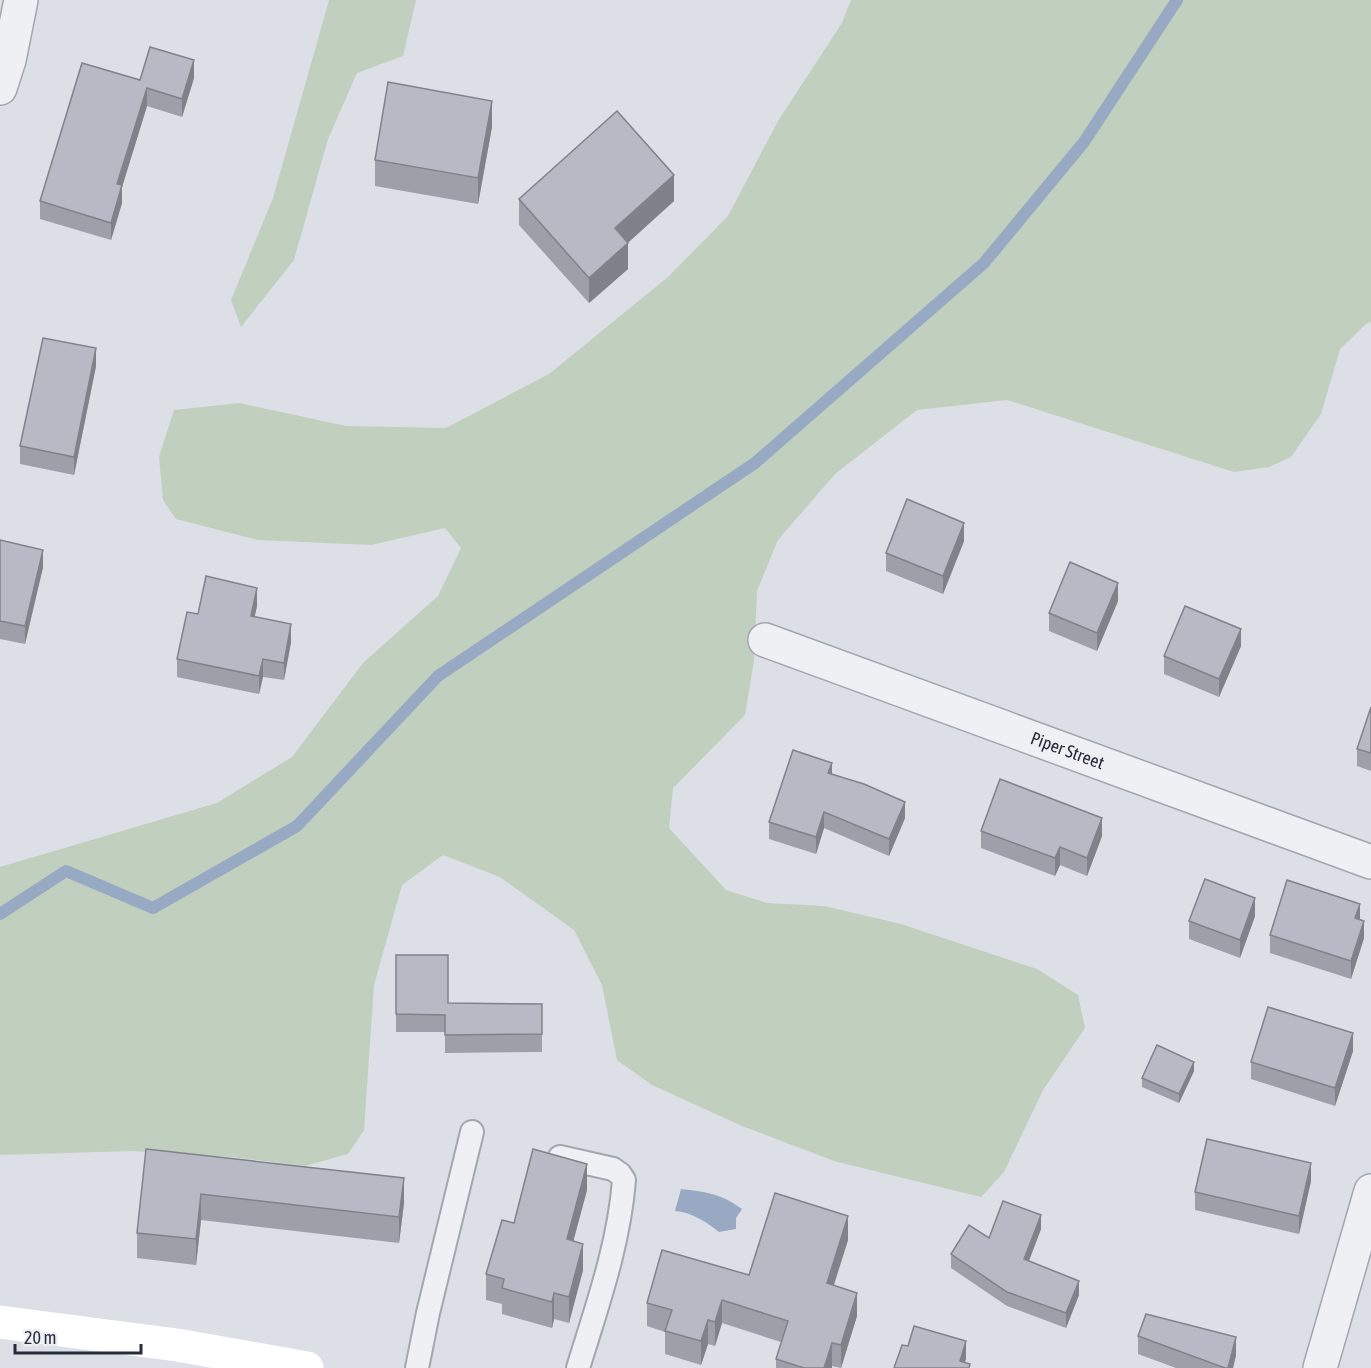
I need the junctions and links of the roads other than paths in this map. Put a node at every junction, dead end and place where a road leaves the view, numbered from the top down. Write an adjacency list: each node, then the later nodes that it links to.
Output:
1 (21, 0): 2 (street)
2 (0, 88)
3 (765, 640): 4 (street, Piper Street)
4 (1371, 862)
5 (472, 1132): 10 (lane)
6 (560, 1157): 11 (lane)
7 (1371, 1191): 12 (street)
8 (0, 1322): 9 (street)
9 (307, 1368)
10 (417, 1368)
11 (578, 1368)
12 (1320, 1368)

